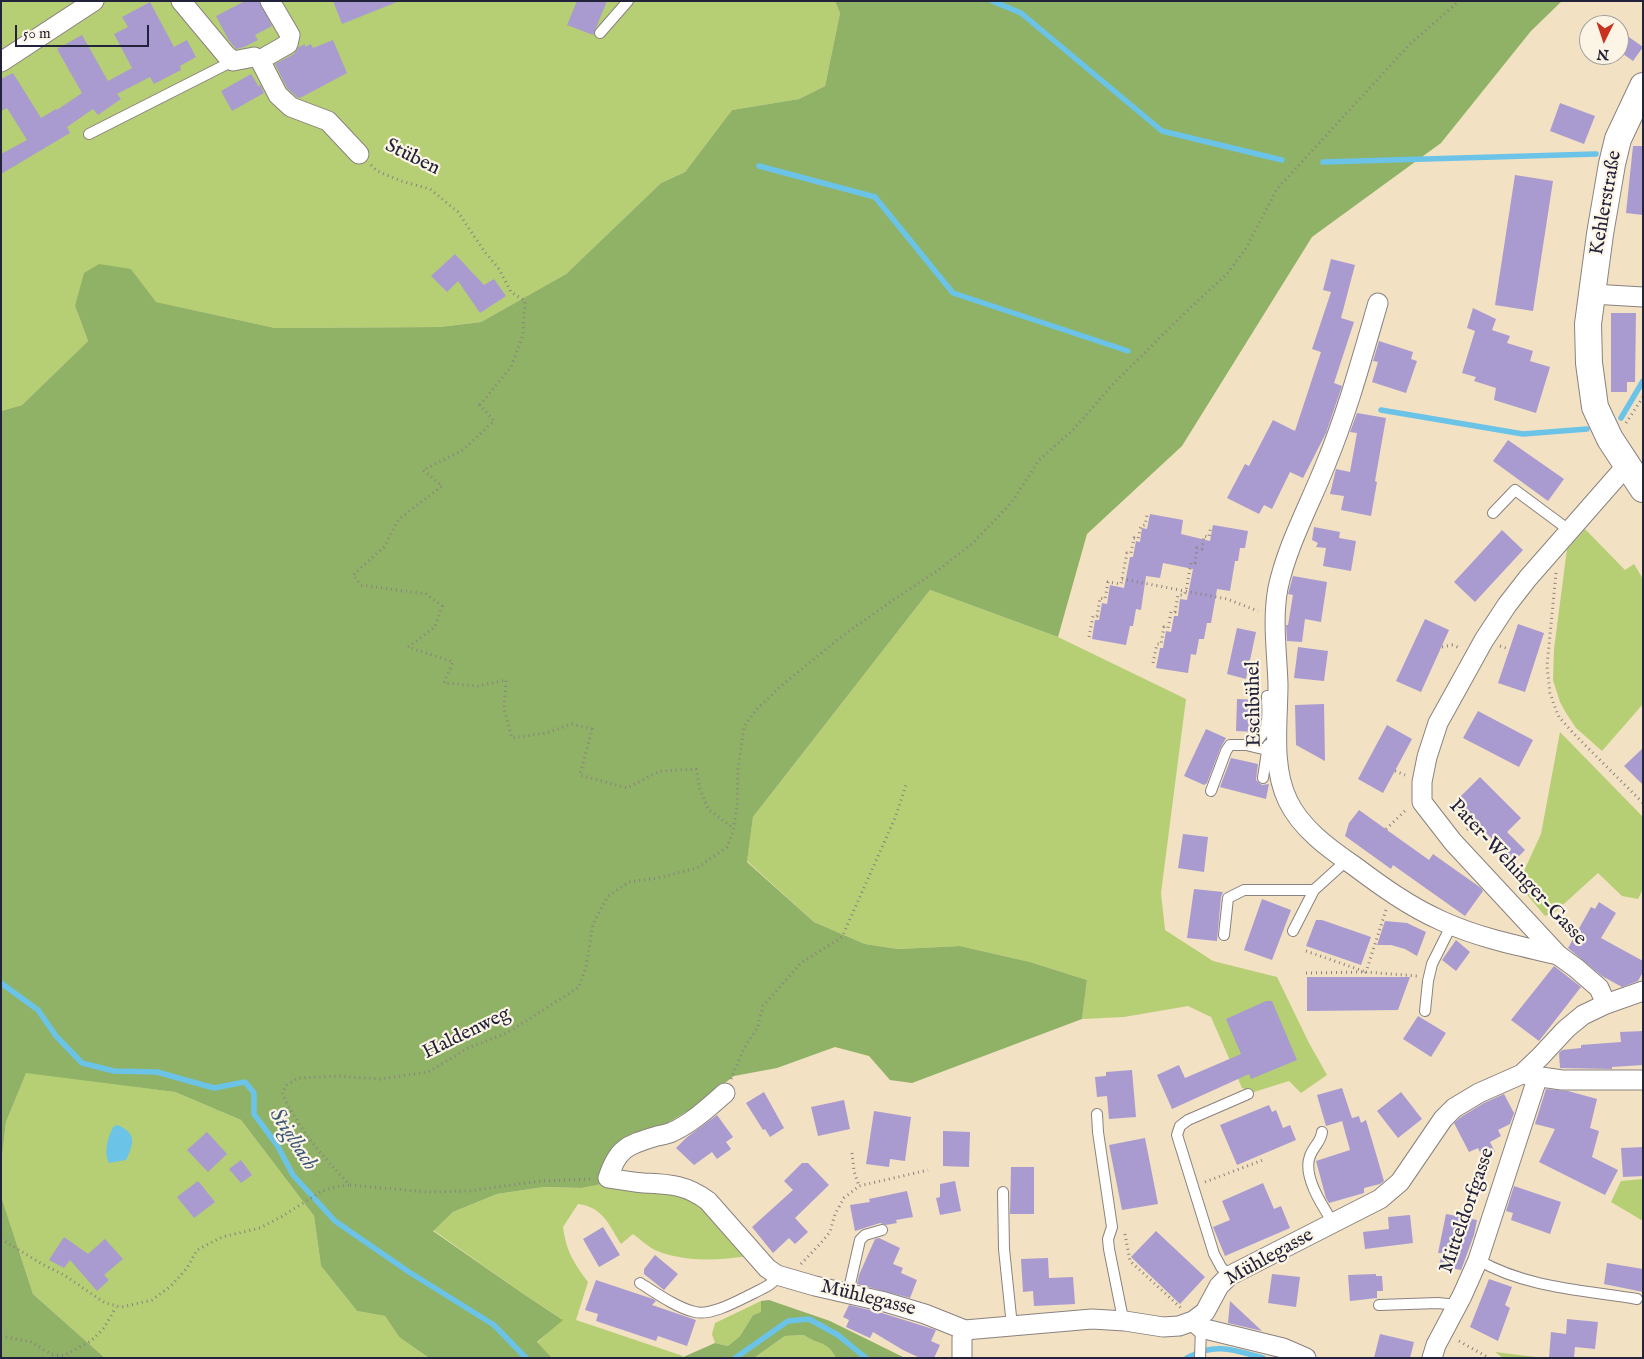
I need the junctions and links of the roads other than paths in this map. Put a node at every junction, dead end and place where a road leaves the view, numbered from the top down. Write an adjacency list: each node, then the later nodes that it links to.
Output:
1 (94, 1): 8 (street)
2 (181, 1): 7 (street)
3 (270, 1): 6 (street)
4 (628, 1): 5 (lane)
5 (600, 33)
6 (260, 60): 7 (street); 11 (street, Stüben)
7 (233, 61): 10 (lane)
8 (1, 62)
9 (1643, 86): 12 (street, Kehlerstraße)
10 (89, 134)
11 (359, 154)
12 (1592, 294): 13 (street); 15 (street, Kehlerstraße)
13 (1643, 297)
14 (1378, 303): 20 (street, Eschbühel)
15 (1626, 465): 16 (street); 18 (street, Pater-Wehinger-Gasse)
16 (1643, 489)
17 (1493, 513): 18 (lane)
18 (1563, 537): 30 (street, Pater-Wehinger-Gasse)
19 (1267, 696): 21 (lane)
20 (1277, 729): 22 (lane); 25 (street, Eschbühel)
21 (1255, 747): 22 (lane); 24 (lane)
22 (1267, 750): 23 (lane)
23 (1263, 778)
24 (1211, 791)
25 (1346, 860): 26 (lane); 27 (street, Eschbühel)
26 (1314, 890): 28 (lane); 29 (lane)
27 (1452, 926): 30 (street, Eschbühel); 33 (lane)
28 (1293, 931)
29 (1224, 935)
30 (1558, 955): 32 (street, Pater-Wehinger-Gasse)
31 (1643, 991): 32 (street, Mühlegasse)
32 (1606, 1004): 34 (street, Mühlegasse)
33 (1425, 1011)
34 (1530, 1075): 35 (street); 41 (street, Mühlegasse); 43 (street, Mitteldorfgasse)
35 (1643, 1080)
36 (725, 1093): 45 (street, Mühlegasse)
37 (1248, 1094): 44 (lane)
38 (1097, 1114): 51 (lane)
39 (1322, 1132): 41 (lane)
40 (1003, 1192): 52 (lane)
41 (1334, 1224): 44 (street, Mühlegasse)
42 (882, 1230): 47 (lane)
43 (1478, 1260): 48 (lane); 50 (street, Mitteldorfgasse)
44 (1229, 1276): 54 (street, Mühlegasse)
45 (784, 1277): 46 (lane); 47 (street, Mühlegasse)
46 (640, 1283)
47 (848, 1294): 53 (street, Mühlegasse)
48 (1637, 1299)
49 (1379, 1305): 50 (lane)
50 (1457, 1305): 58 (street, Mitteldorfgasse)
51 (1125, 1321): 52 (street, Mühlegasse); 54 (street, Mühlegasse)
52 (1012, 1326): 53 (street, Mühlegasse)
53 (965, 1330): 55 (street)
54 (1198, 1330): 56 (lane); 57 (street)
55 (962, 1358)
56 (1200, 1358)
57 (1306, 1358)
58 (1432, 1358)

